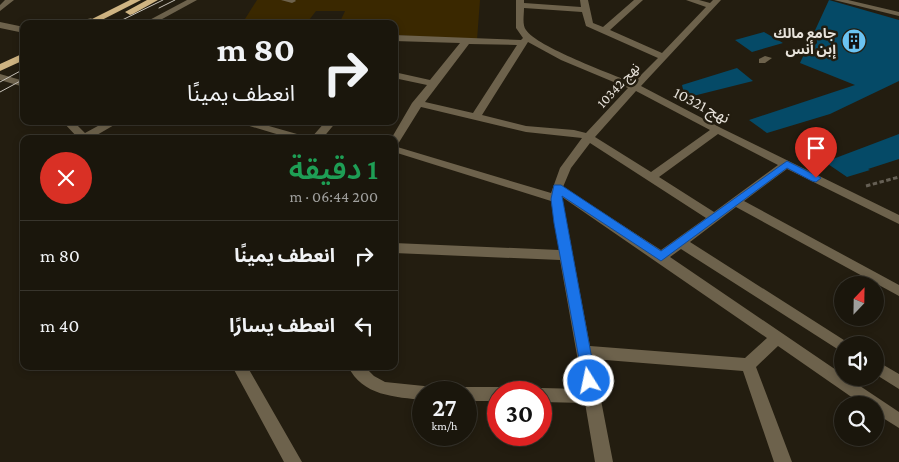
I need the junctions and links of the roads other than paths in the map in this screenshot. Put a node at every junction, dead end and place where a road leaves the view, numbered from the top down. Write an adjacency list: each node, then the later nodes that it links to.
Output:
1 (10, 0): 11 (street)
2 (137, 0): 14 (highway)
3 (154, 0): 15 (highway)
4 (193, 0): 16 (street)
5 (584, 0): 12 (street)
6 (639, 0): 19 (street)
7 (690, 0): 10 (street)
8 (838, 0): 13 (street)
9 (520, 3): 12 (street); 21 (street)
10 (715, 3): 23 (street, نهج 10342)
11 (0, 9)
12 (585, 10): 19 (street)
13 (899, 14)
14 (93, 20)
15 (113, 20)
16 (154, 20)
17 (0, 25): 18 (street)
18 (20, 29)
19 (604, 32): 23 (street)
20 (398, 38): 22 (street)
21 (525, 41): 22 (street); 30 (street, نهج 10321); 32 (street)
22 (466, 42): 29 (street)
23 (664, 57): 30 (street, نهج 10342)
24 (20, 59): 26 (highway)
25 (20, 66): 26 (highway)
26 (0, 74): 28 (street)
27 (398, 76): 29 (street)
28 (20, 82)
29 (432, 83): 31 (street)
30 (633, 86): 37 (street, نهج 10321); 43 (street, نهج 10342)
31 (417, 103): 32 (street); 42 (street)
32 (475, 118): 43 (street)
33 (71, 125): 38 (street)
34 (108, 125): 39 (street)
35 (253, 125): 40 (street)
36 (328, 125): 41 (street)
37 (717, 130): 45 (street, نهج 10321); 46 (street)
38 (81, 135)
39 (90, 135)
40 (291, 135)
41 (320, 135)
42 (398, 135)
43 (588, 138): 46 (street); 47 (street, نهج 10342)
44 (398, 149): 47 (street)
45 (787, 164): 48 (street); 50 (street, نهج 10321)
46 (652, 177): 49 (street)
47 (557, 193): 53 (street); 54 (street)
48 (736, 202): 49 (street); 55 (street)
49 (715, 218): 51 (street)
50 (899, 220)
51 (681, 243): 54 (street); 57 (street)
52 (398, 248): 53 (street)
53 (566, 255): 58 (street)
54 (661, 256): 56 (street)
55 (899, 291)
56 (778, 337): 59 (street); 67 (street)
57 (834, 341)
58 (584, 352): 59 (street); 66 (street)
59 (748, 365): 70 (street)
60 (241, 370): 68 (street)
61 (358, 370): 64 (street)
62 (884, 372): 63 (street)
63 (899, 382)
64 (412, 391)
65 (552, 395): 66 (street)
66 (592, 396): 69 (street)
67 (899, 421)
68 (293, 462)
69 (604, 462)
70 (783, 462)

